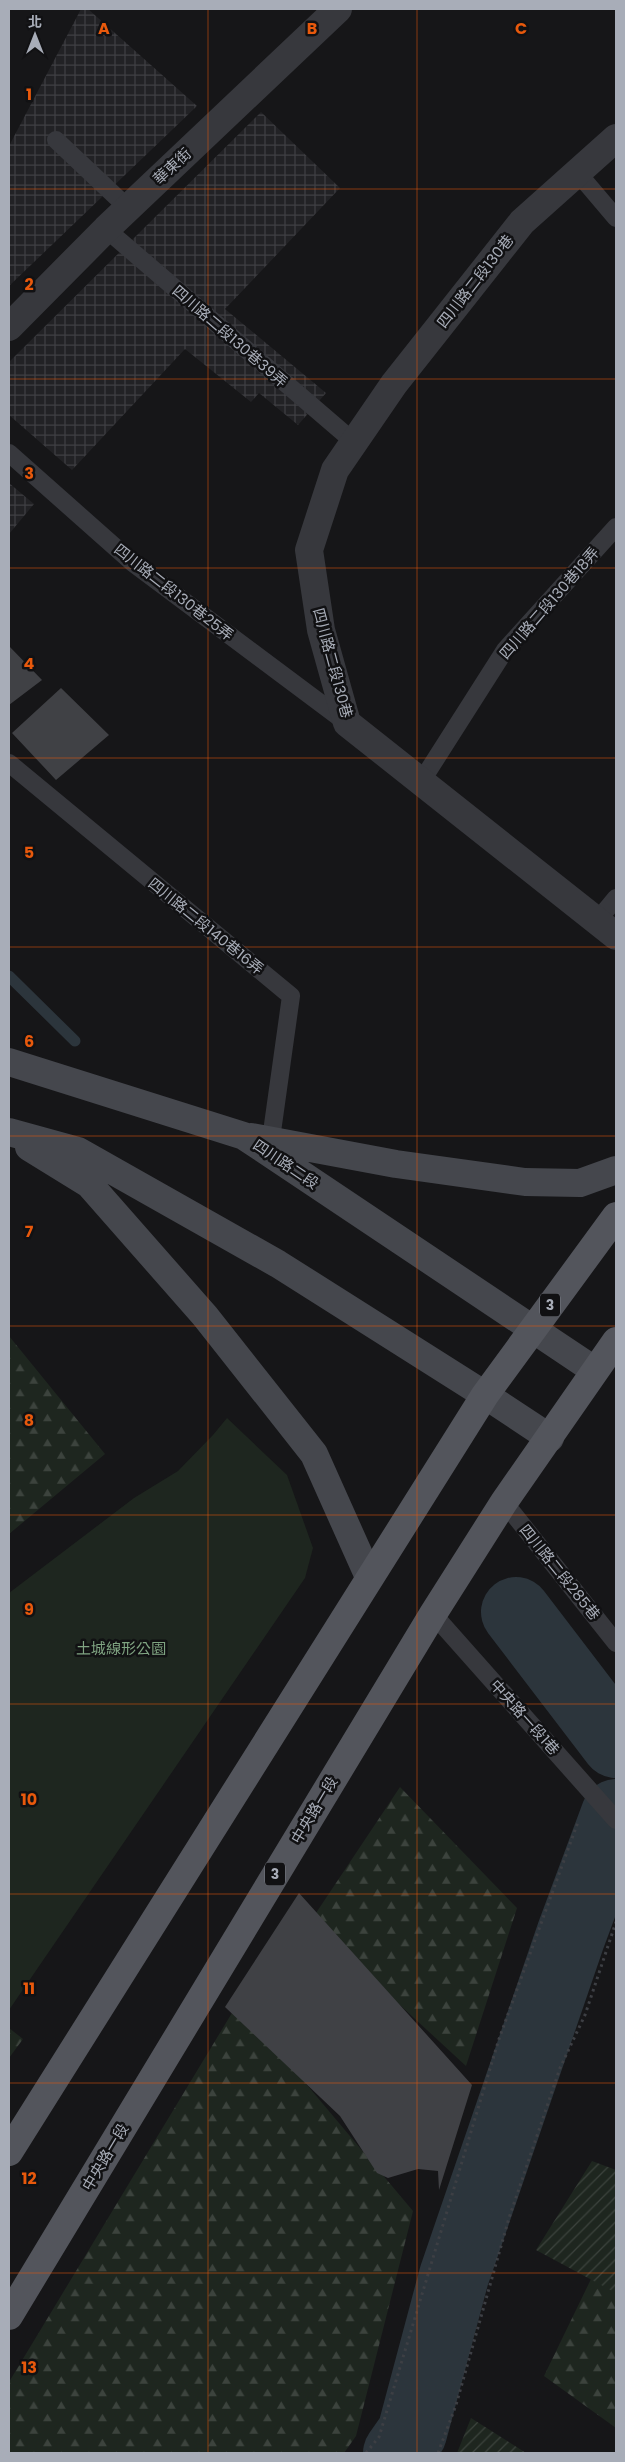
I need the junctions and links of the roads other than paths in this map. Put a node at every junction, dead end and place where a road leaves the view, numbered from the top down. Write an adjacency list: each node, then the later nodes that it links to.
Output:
1 (338, 9): 5 (street, 華東街)
2 (616, 138): 4 (street, 四川路二段130巷)
3 (56, 140): 5 (lane)
4 (577, 172): 6 (lane); 9 (street, 四川路二段130巷)
5 (128, 208): 7 (street, 華東街)
6 (616, 218)
7 (106, 229): 8 (street, 華東街); 9 (lane, 四川路二段130巷39弄)
8 (9, 327)
9 (354, 442): 12 (street, 四川路二段130巷)
10 (9, 453): 12 (lane, 四川路二段130巷25弄)
11 (616, 527): 14 (lane, 四川路二段130巷18弄)
12 (347, 723): 14 (street, 四川路二段130巷)
13 (9, 764): 20 (lane, 四川路二段140巷16弄)
14 (421, 782): 16 (street, 四川路二段130巷)
15 (616, 898): 16 (lane)
16 (607, 928)
17 (9, 1062): 19 (main road, 四川路二段)
18 (9, 1133): 26 (main road); 29 (main road)
19 (244, 1136): 20 (main road); 23 (main road, 四川路二段)
20 (271, 1139): 21 (main road)
21 (616, 1170)
22 (616, 1216): 23 (main road, 3)
23 (532, 1329): 25 (main road, 四川路二段); 26 (main road, 3)
24 (616, 1341): 25 (main road, 3)
25 (594, 1370): 27 (main road, 3)
26 (485, 1394): 27 (main road); 29 (main road, 3)
27 (550, 1438): 28 (main road, 中央路一段 / 3)
28 (504, 1502): 30 (main road, 中央路一段 / 3); 31 (lane, 四川路二段285巷)
29 (369, 1577): 33 (main road, 3)
30 (433, 1614): 32 (lane, 中央路一段1巷); 34 (main road, 中央路一段 / 3)
31 (616, 1642)
32 (616, 1820)
33 (9, 2152)
34 (9, 2316)

